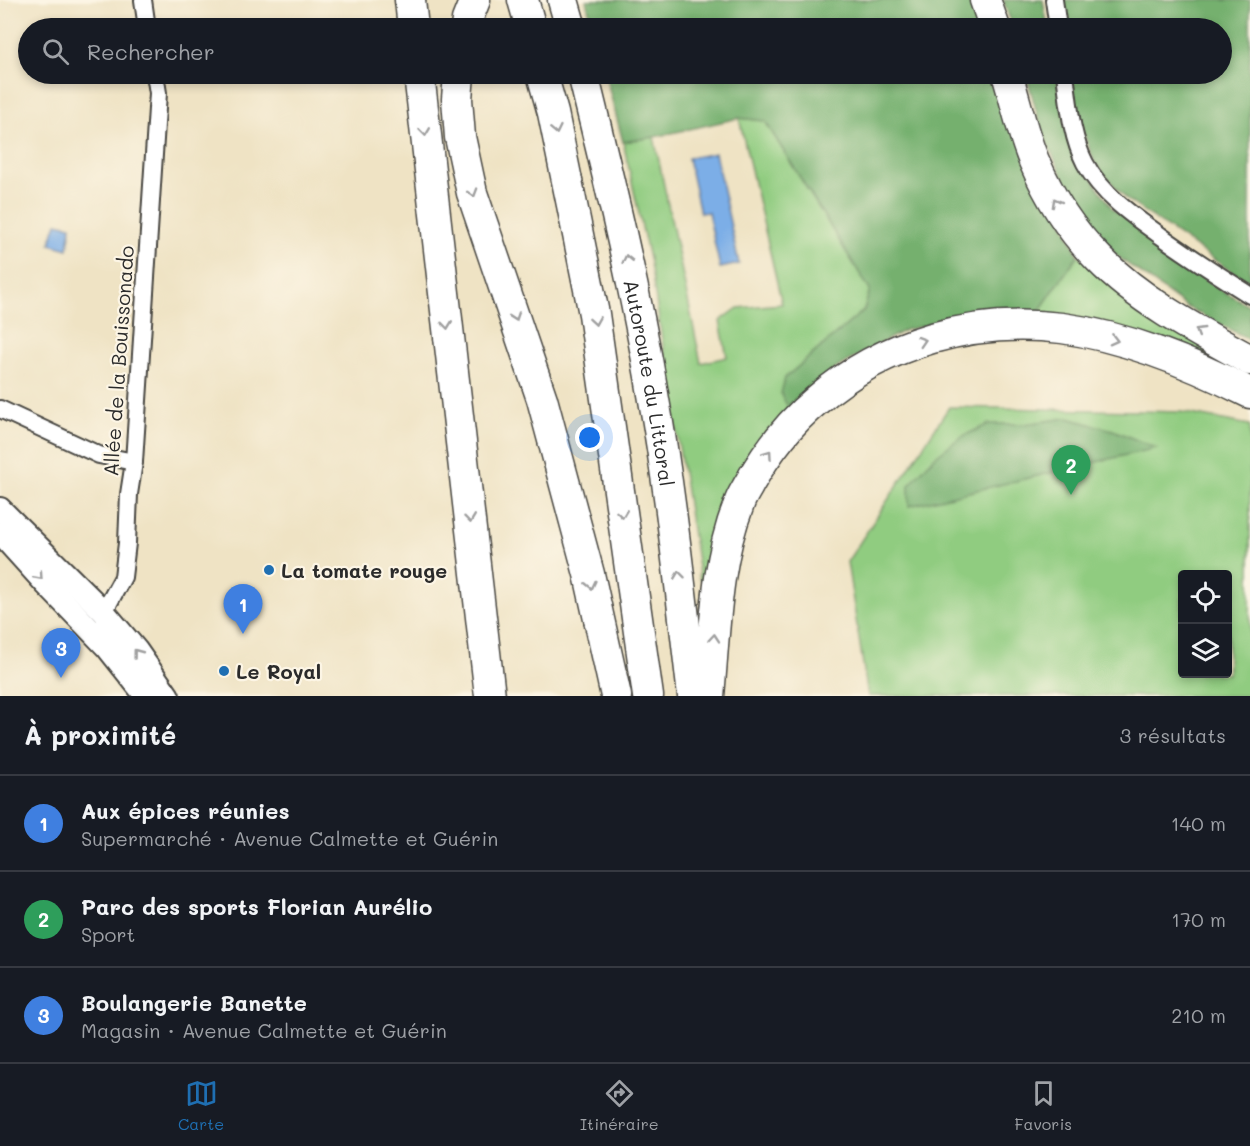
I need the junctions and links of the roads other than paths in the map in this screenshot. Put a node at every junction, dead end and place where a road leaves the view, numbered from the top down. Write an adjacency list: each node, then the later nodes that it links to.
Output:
1 (143, 0): 8 (street)
2 (410, 0): 9 (highway)
3 (475, 0): 10 (highway)
4 (523, 0): 11 (highway)
5 (563, 0): 12 (highway)
6 (985, 0): 13 (highway)
7 (1054, 0): 14 (street)
8 (146, 18)
9 (412, 18)
10 (468, 18)
11 (528, 18)
12 (568, 18)
13 (991, 18)
14 (1057, 18)
15 (157, 84): 26 (street, Allée de la Bouissonado)
16 (419, 84): 33 (highway, one-way to 33)
17 (458, 84): 34 (highway, one-way to 34)
18 (545, 84): 35 (highway, one-way to 35)
19 (585, 84): 36 (highway, Autoroute du Littoral, one-way to 19)
20 (1010, 84): 23 (highway, one-way to 20)
21 (1066, 84): 22 (street)
22 (1250, 295)
23 (1250, 360)
24 (1250, 393): 37 (highway, one-way to 24)
25 (0, 409): 26 (street)
26 (134, 462): 29 (street, Allée de la Bouissonado)
27 (0, 509): 29 (main road)
28 (0, 533): 30 (main road, one-way to 30)
29 (104, 612): 30 (street); 32 (main road, one-way to 29)
30 (107, 647): 31 (main road)
31 (146, 696)
32 (168, 696)
33 (490, 696)
34 (616, 696)
35 (648, 696)
36 (693, 696)
37 (709, 696)

